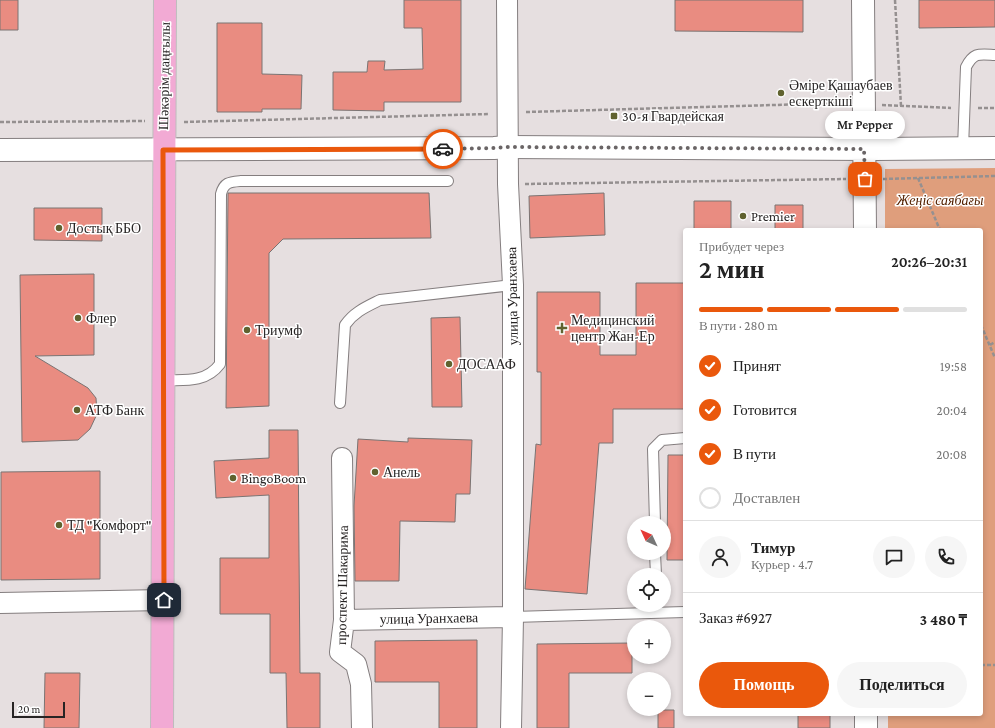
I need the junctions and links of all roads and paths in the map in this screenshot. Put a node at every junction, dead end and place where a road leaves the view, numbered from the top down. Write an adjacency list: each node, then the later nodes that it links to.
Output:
1 (165, 0): 13 (main road, Шәкәрім даңғылы)
2 (507, 0): 8 (street, улица Уранхаева)
3 (863, 0): 11 (main road)
4 (895, 0): 6 (path)
5 (995, 55): 9 (lane)
6 (901, 106)
7 (490, 114): 8 (path)
8 (501, 148): 11 (main road); 13 (main road); 18 (street, улица Уранхаева)
9 (963, 148): 10 (main road); 11 (main road)
10 (995, 148)
11 (864, 149): 16 (main road)
12 (0, 150): 13 (main road)
13 (163, 150): 26 (main road, Шәкәрім даңғылы)
14 (995, 176): 15 (path)
15 (918, 178): 16 (path); 20 (path)
16 (865, 179): 18 (path); 19 (main road)
17 (448, 181): 26 (lane)
18 (508, 184): 21 (street, улица Уранхаева)
19 (865, 228)
20 (939, 228)
21 (513, 285): 27 (lane); 36 (street, улица Уранхаева)
22 (983, 330): 24 (path)
23 (995, 342): 24 (path)
24 (990, 346): 25 (path)
25 (995, 358)
26 (163, 380): 31 (main road, Шәкәрім даңғылы)
27 (340, 403)
28 (683, 438): 30 (lane)
29 (342, 458): 37 (street, проспект Шакарима)
30 (655, 516)
31 (164, 600): 32 (street); 41 (main road, Шәкәрім даңғылы)
32 (0, 603)
33 (671, 610): 35 (lane)
34 (627, 611): 36 (lane)
35 (683, 612)
36 (513, 617): 37 (street, улица Уранхаева); 43 (street, улица Уранхаева)
37 (344, 620): 42 (street, проспект Шакарима)
38 (983, 665): 39 (path)
39 (995, 665)
40 (866, 716): 44 (main road)
41 (162, 728)
42 (362, 728)
43 (511, 728)
44 (866, 728)

